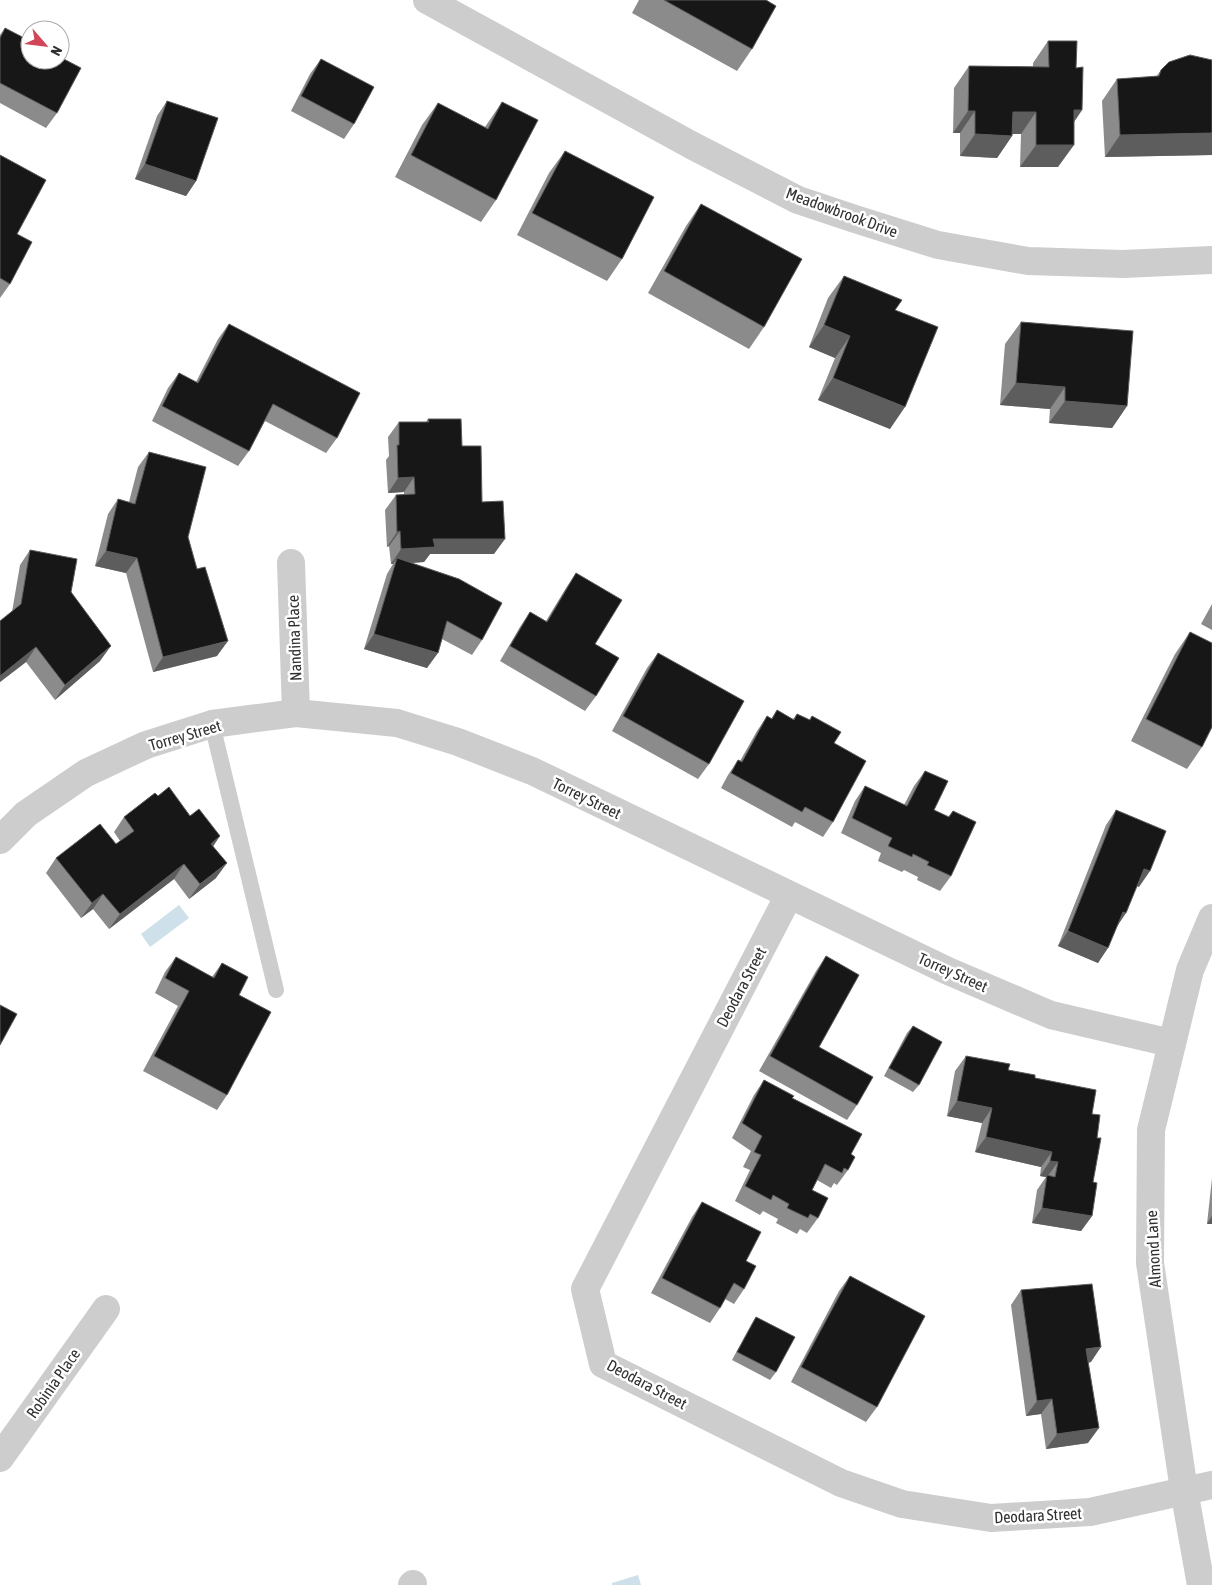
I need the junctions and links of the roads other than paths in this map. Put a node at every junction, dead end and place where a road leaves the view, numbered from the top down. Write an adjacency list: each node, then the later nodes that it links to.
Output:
1 (427, 0): 2 (street, Meadowbrook Drive)
2 (1212, 260)
3 (291, 563): 4 (street, Nandina Place)
4 (296, 713): 5 (street, Torrey Street); 7 (street, Torrey Street)
5 (212, 724): 6 (street, Torrey Street); 9 (lane)
6 (0, 840)
7 (789, 895): 10 (street, Torrey Street); 14 (street, Deodara Street)
8 (1212, 918): 10 (street, Almond Lane)
9 (276, 990)
10 (1171, 1043): 14 (street, Almond Lane)
11 (106, 1309): 12 (street, Robinia Place)
12 (0, 1458)
13 (1212, 1484): 14 (street, Deodara Street)
14 (1184, 1490): 15 (street, Almond Lane)
15 (1201, 1585)

